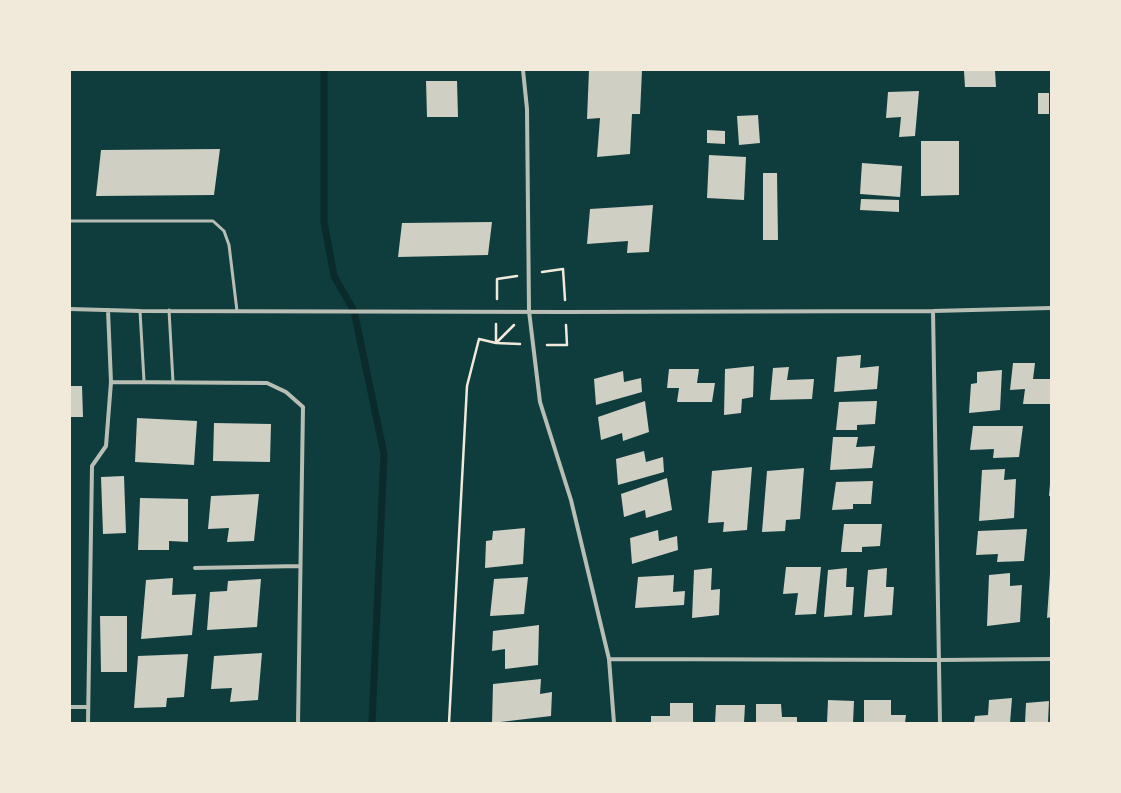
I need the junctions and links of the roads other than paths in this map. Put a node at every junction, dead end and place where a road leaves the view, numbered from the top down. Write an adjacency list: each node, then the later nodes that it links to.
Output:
1 (523, 70): 10 (street)
2 (70, 222): 8 (lane)
3 (1051, 308): 9 (street)
4 (70, 309): 5 (street)
5 (108, 310): 7 (street); 12 (street)
6 (169, 310): 7 (street); 8 (street); 13 (lane)
7 (140, 311): 11 (lane)
8 (237, 311): 10 (street)
9 (932, 311): 10 (street); 18 (street)
10 (529, 312): 16 (street)
11 (144, 381): 12 (street); 13 (street)
12 (111, 382): 20 (street)
13 (173, 382): 14 (street)
14 (300, 566): 15 (street); 22 (street)
15 (195, 568)
16 (609, 659): 18 (street); 23 (street)
17 (1051, 659): 18 (street)
18 (938, 660): 24 (street)
19 (70, 707): 20 (street)
20 (88, 707): 21 (street)
21 (88, 723)
22 (298, 723)
23 (614, 723)
24 (940, 723)

